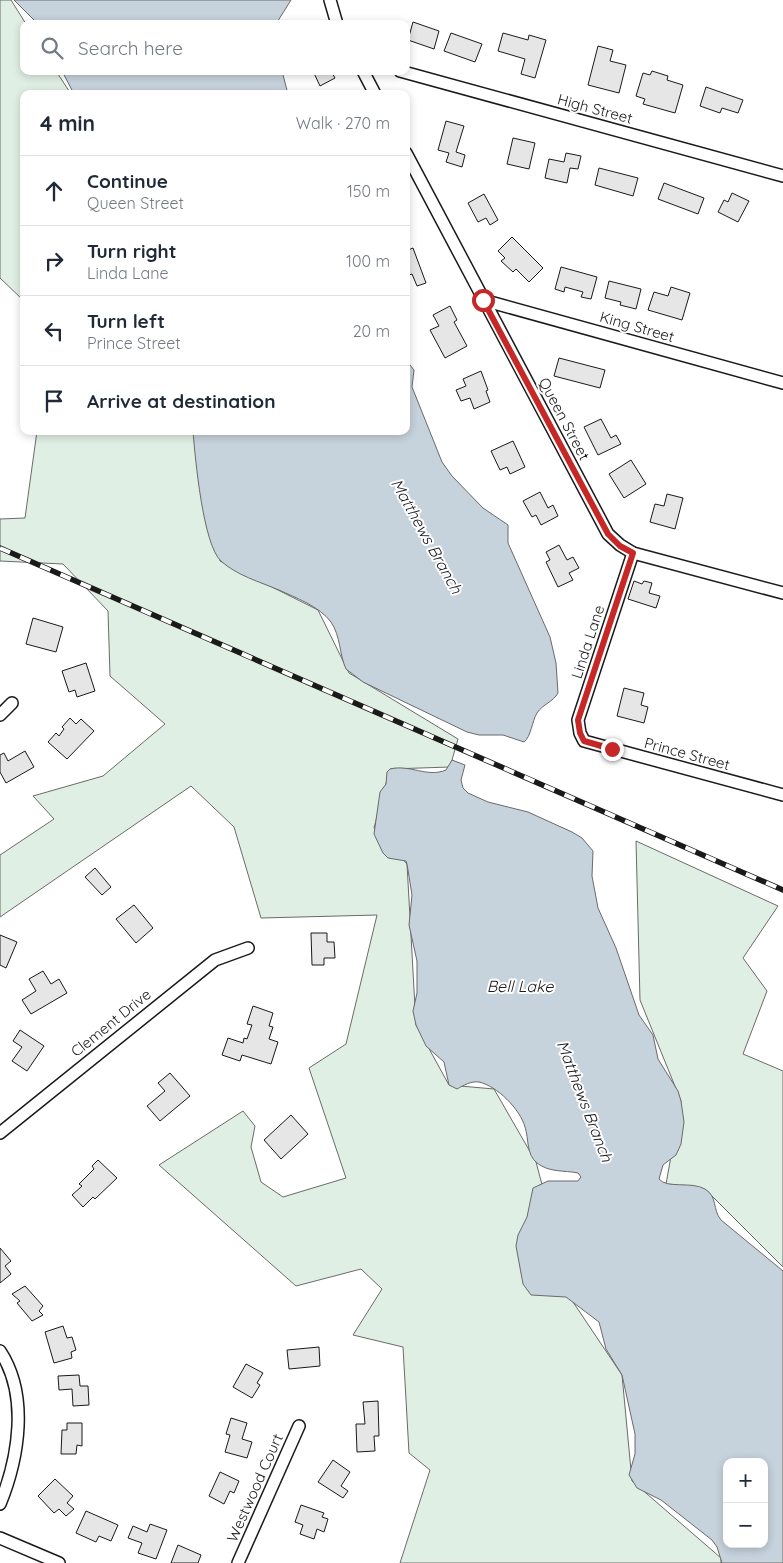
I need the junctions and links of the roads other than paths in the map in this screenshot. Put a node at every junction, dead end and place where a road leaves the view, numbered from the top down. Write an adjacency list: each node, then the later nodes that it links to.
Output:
1 (330, 0): 2 (street)
2 (336, 20)
3 (410, 74): 7 (street, High Street)
4 (365, 75): 5 (street)
5 (373, 90)
6 (410, 161): 8 (street, Queen Street)
7 (783, 176)
8 (483, 300): 9 (street, King Street); 10 (street, Queen Street)
9 (783, 383)
10 (633, 553): 11 (street, Queen Street); 14 (street, Linda Lane)
11 (783, 593)
12 (12, 703): 13 (street)
13 (0, 715)
14 (584, 741): 15 (street, Prince Street)
15 (783, 795)
16 (248, 948): 17 (street, Clement Drive)
17 (0, 1133)
18 (0, 1350): 20 (street)
19 (299, 1426): 23 (street, Westwood Court)
20 (0, 1504)
21 (0, 1538): 22 (street)
22 (59, 1563)
23 (238, 1563)

